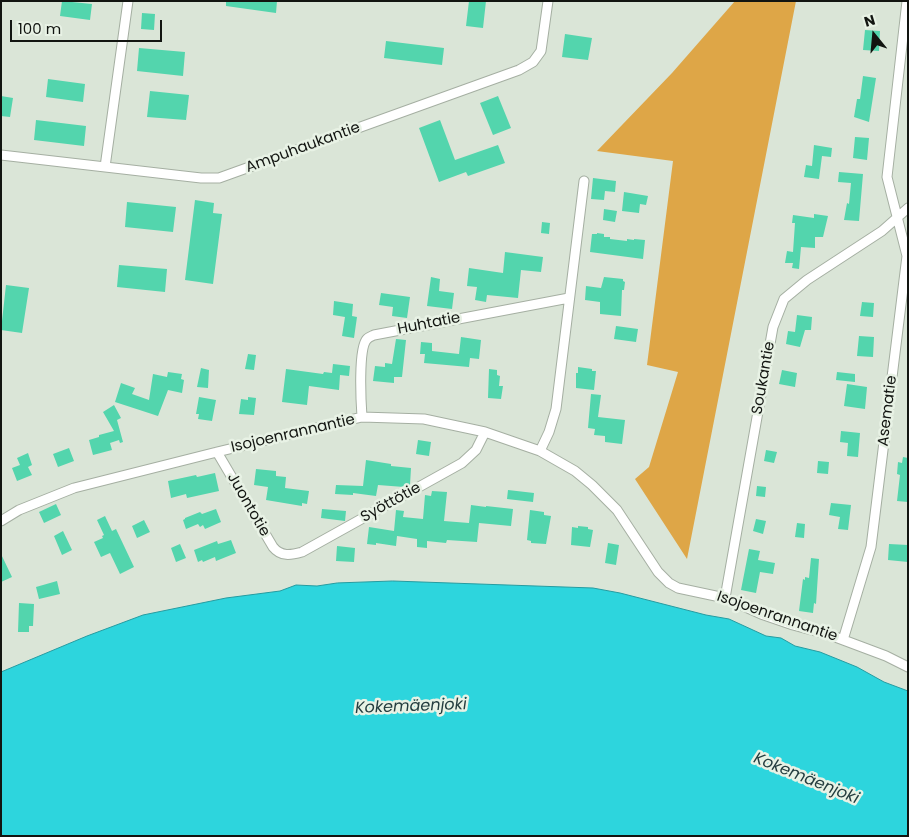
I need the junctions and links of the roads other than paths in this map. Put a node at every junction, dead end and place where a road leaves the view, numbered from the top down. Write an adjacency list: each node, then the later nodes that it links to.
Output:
1 (128, 1): 5 (street)
2 (548, 1): 5 (street, Ampuhaukantie)
3 (907, 1): 8 (street, Asematie)
4 (1, 155): 5 (street, Ampuhaukantie)
5 (105, 167)
6 (584, 181): 9 (street)
7 (908, 208): 8 (street, Soukantie)
8 (898, 218): 16 (street, Soukantie); 17 (street, Asematie)
9 (569, 298): 10 (street, Huhtatie); 12 (street)
10 (362, 417): 11 (street, Isojoenrannantie); 13 (street, Isojoenrannantie)
11 (485, 432): 12 (street, Isojoenrannantie); 15 (street, Syöttötie)
12 (540, 451): 16 (street, Isojoenrannantie)
13 (217, 452): 14 (street, Isojoenrannantie); 15 (street, Juontotie)
14 (1, 521)
15 (282, 554)
16 (725, 598): 17 (street, Isojoenrannantie)
17 (843, 640): 18 (street, Isojoenrannantie)
18 (908, 667)

